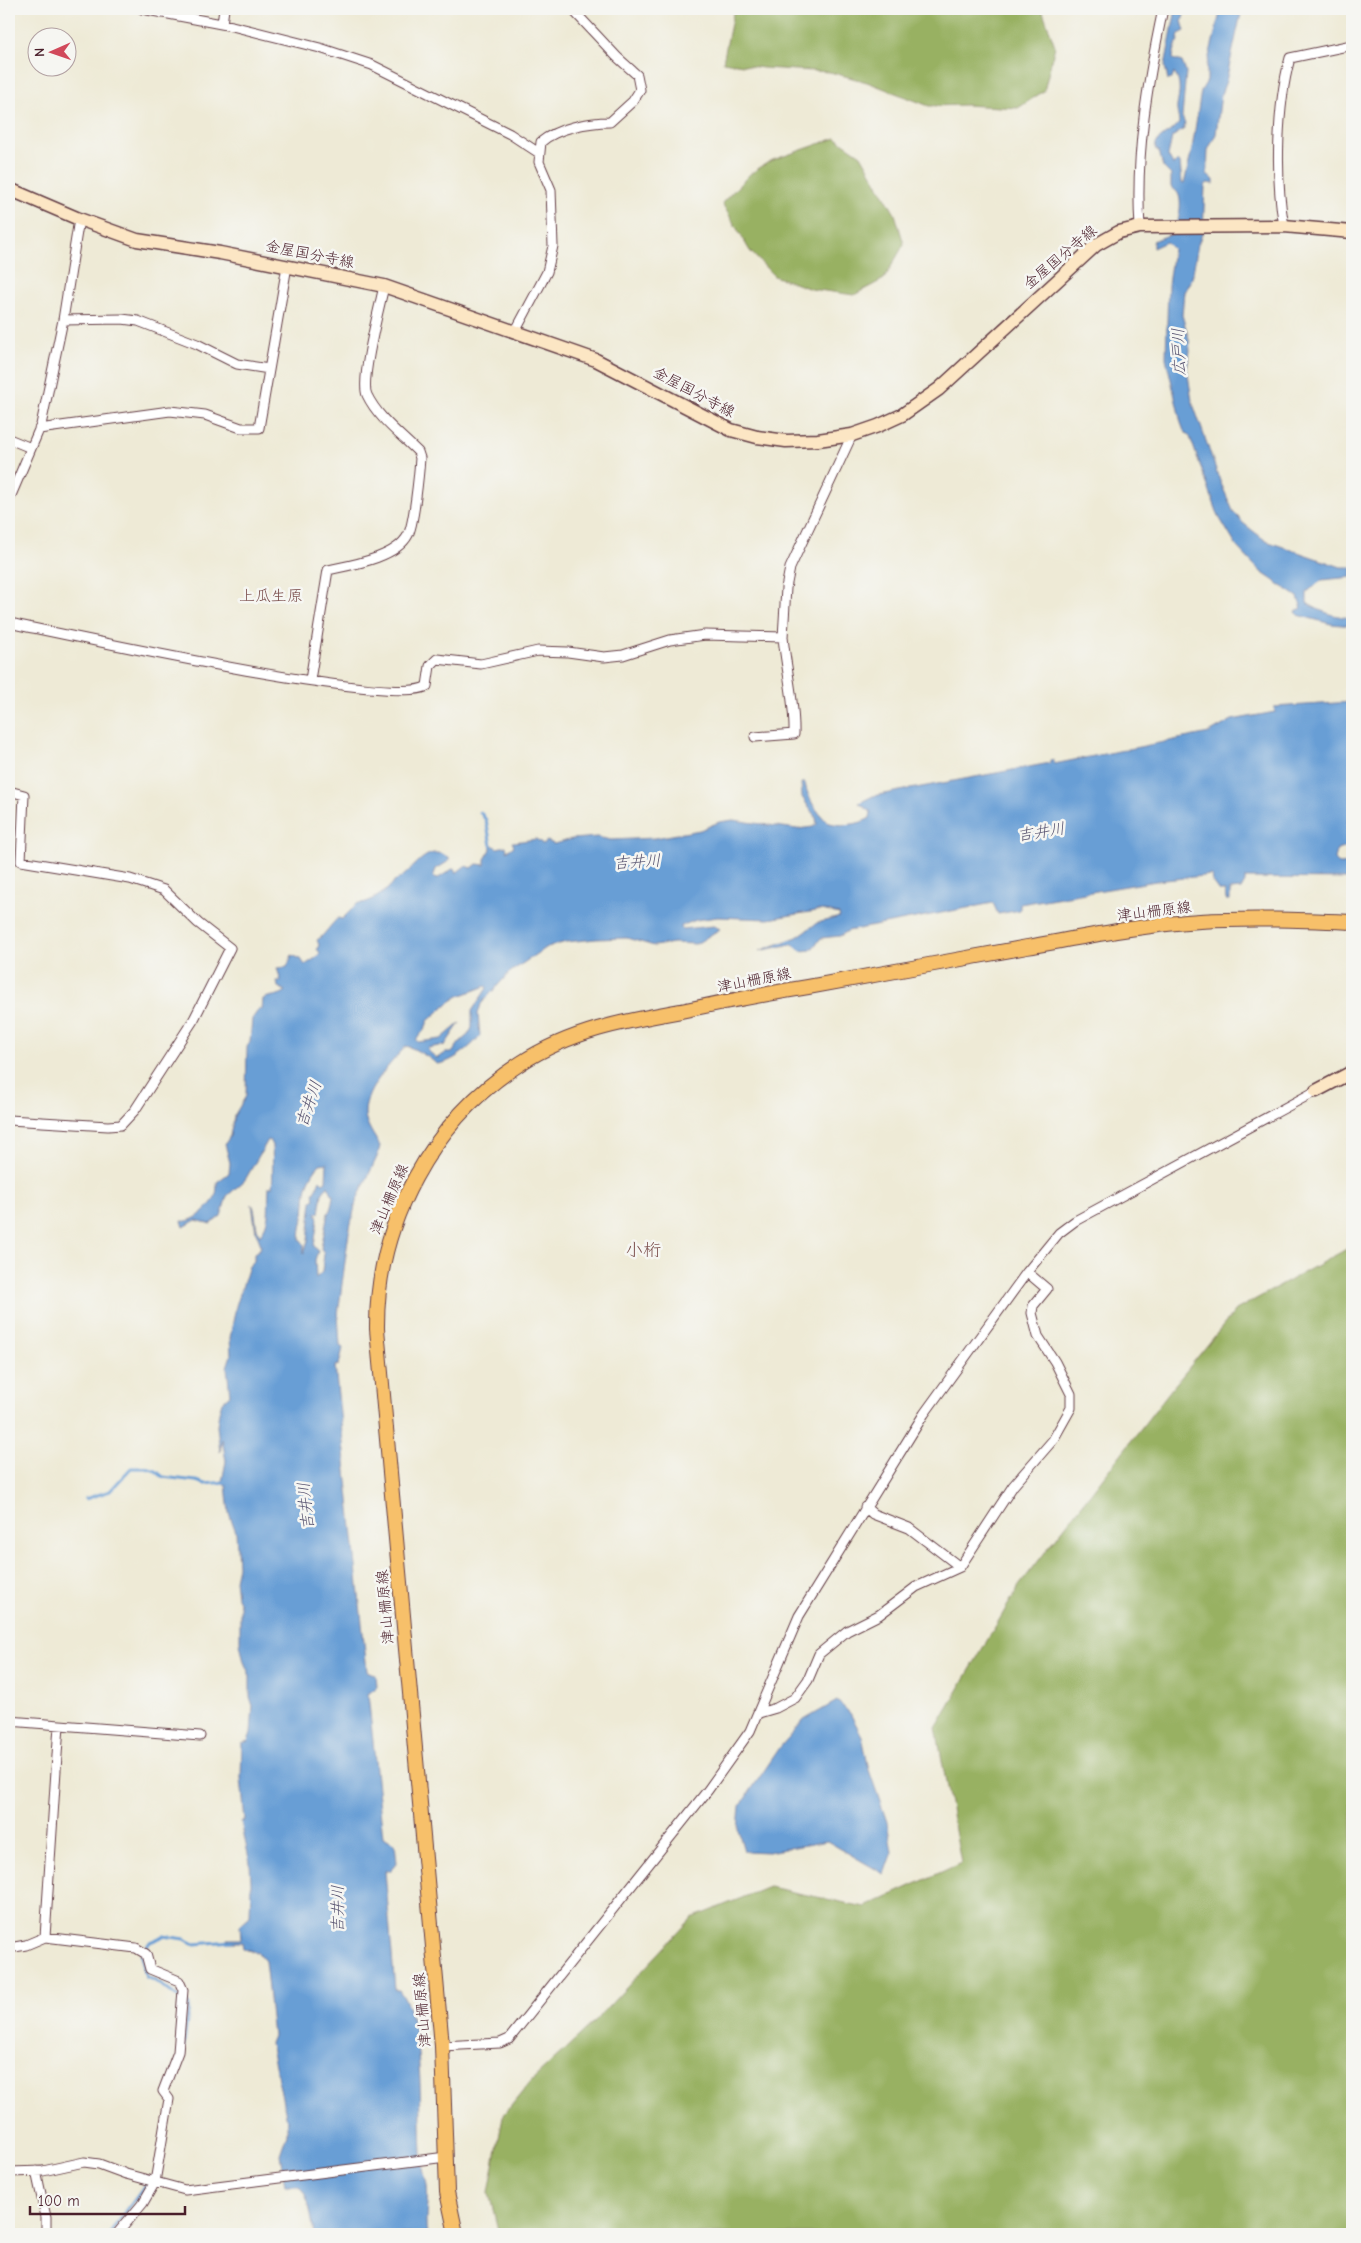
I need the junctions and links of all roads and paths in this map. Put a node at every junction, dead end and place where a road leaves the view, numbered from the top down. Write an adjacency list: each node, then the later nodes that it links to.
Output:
1 (142, 9): 5 (street)
2 (224, 9): 5 (street)
3 (572, 9): 7 (street)
4 (1163, 9): 11 (street)
5 (222, 24): 7 (street)
6 (1352, 45): 10 (street)
7 (539, 153): 16 (street)
8 (9, 188): 9 (main road, 金屋国分寺線)
9 (79, 219): 13 (main road, 金屋国分寺線); 15 (street)
10 (1284, 226): 11 (main road, 金屋国分寺線); 12 (main road, 金屋国分寺線)
11 (1144, 227): 19 (main road, 金屋国分寺線)
12 (1352, 232)
13 (287, 266): 14 (main road, 金屋国分寺線); 17 (street)
14 (384, 286): 16 (main road, 金屋国分寺線); 25 (street)
15 (63, 320): 17 (street); 18 (street)
16 (515, 332): 19 (main road, 金屋国分寺線)
17 (269, 370): 18 (street)
18 (40, 429): 21 (street)
19 (852, 435): 24 (street)
20 (9, 439): 21 (street)
21 (31, 448): 22 (street)
22 (9, 500)
23 (9, 622): 25 (street)
24 (783, 637): 25 (street); 26 (street)
25 (310, 680)
26 (756, 736)
27 (9, 791): 31 (street)
28 (1352, 922): 41 (main road, 津山柵原線)
29 (1352, 1072): 30 (main road)
30 (1316, 1091): 32 (street)
31 (9, 1120)
32 (1027, 1272): 33 (street); 34 (street)
33 (865, 1507): 34 (street); 35 (street)
34 (960, 1567): 35 (street)
35 (759, 1713): 41 (street)
36 (9, 1721): 37 (street)
37 (59, 1725): 38 (street); 39 (street)
38 (200, 1736)
39 (45, 1937): 40 (street); 45 (street)
40 (9, 1948)
41 (442, 2046): 42 (main road, 津山柵原線)
42 (446, 2157): 45 (street); 48 (main road, 津山柵原線)
43 (36, 2171): 44 (street); 45 (street); 46 (street)
44 (9, 2172)
45 (155, 2182): 47 (street)
46 (46, 2234)
47 (117, 2234)
48 (456, 2234)

